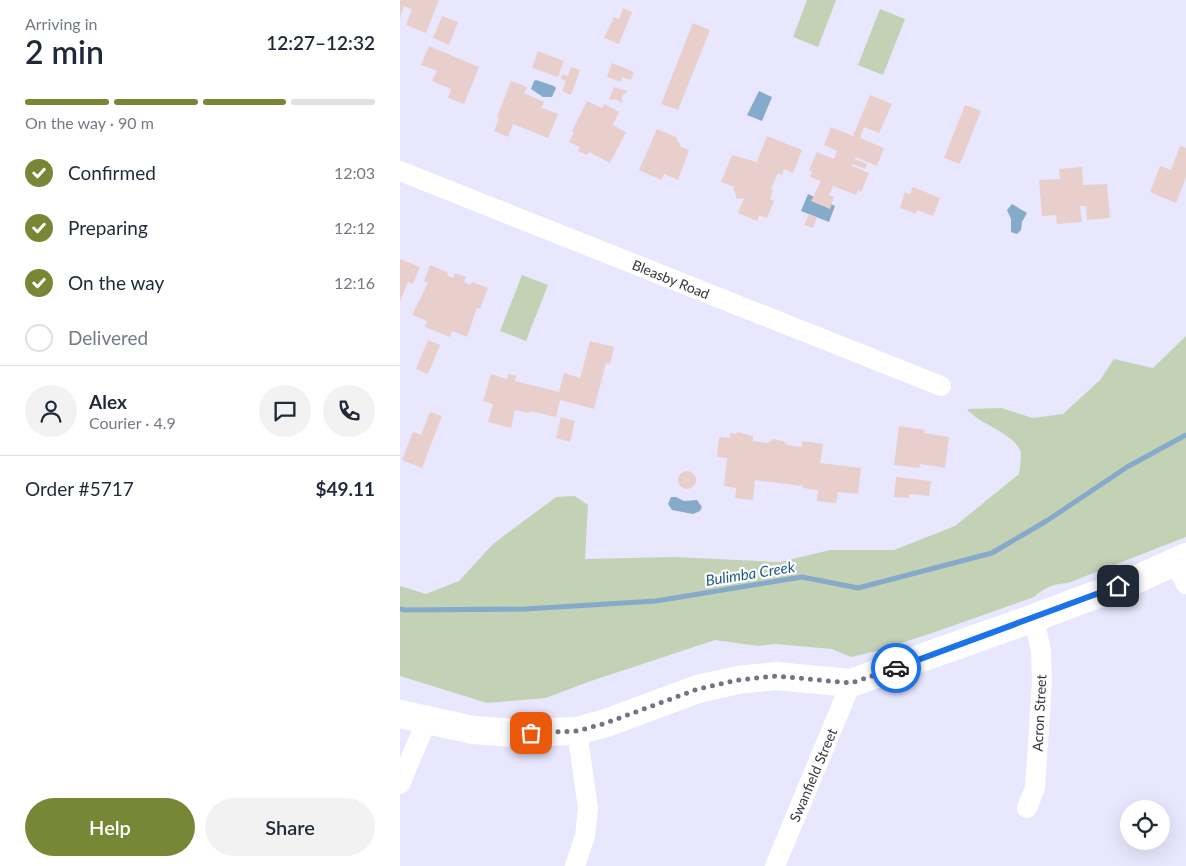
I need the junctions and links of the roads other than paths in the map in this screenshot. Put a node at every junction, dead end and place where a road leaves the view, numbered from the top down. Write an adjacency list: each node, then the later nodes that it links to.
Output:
1 (400, 171): 2 (street, Bleasby Road)
2 (941, 386)
3 (1182, 568): 4 (street)
4 (1034, 618): 5 (street); 10 (street, Acron Street)
5 (851, 683): 8 (street); 12 (street, Swanfield Street)
6 (400, 714): 7 (street)
7 (427, 720): 8 (street); 9 (street)
8 (578, 731): 11 (street)
9 (400, 784)
10 (1027, 808)
11 (575, 866)
12 (775, 866)

